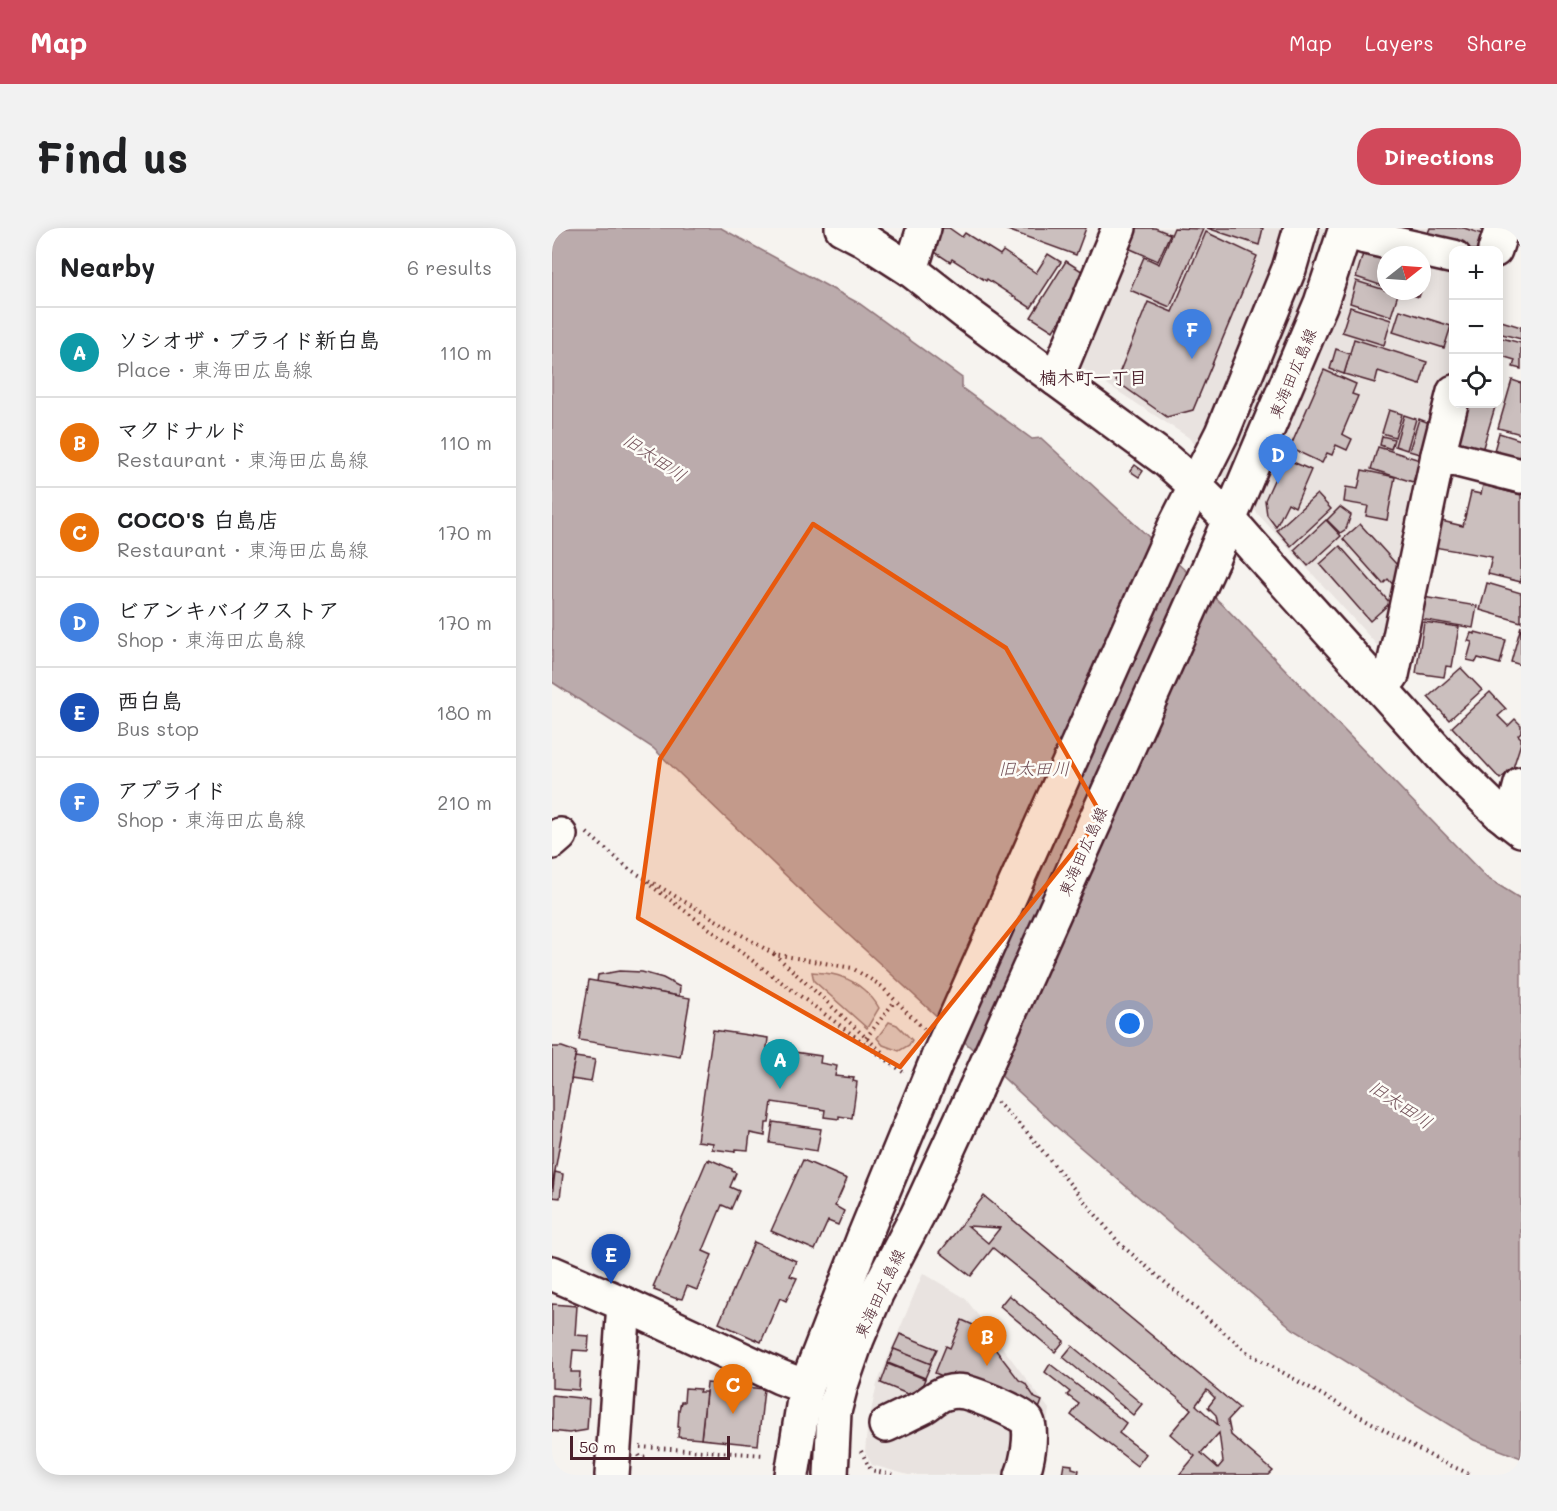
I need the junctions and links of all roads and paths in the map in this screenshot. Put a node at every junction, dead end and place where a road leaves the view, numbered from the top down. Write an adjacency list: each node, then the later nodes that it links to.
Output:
1 (842, 228): 11 (main road)
2 (924, 228): 11 (main road)
3 (1119, 228): 12 (main road)
4 (1301, 228): 16 (main road, 東海田広島線)
5 (1502, 228): 7 (main road)
6 (1346, 229): 9 (main road); 17 (main road, 東海田広島線)
7 (1498, 246)
8 (1503, 254): 10 (main road)
9 (1449, 256)
10 (1521, 259)
11 (911, 270): 12 (main road)
12 (1056, 379): 16 (main road)
13 (1450, 408): 14 (main road)
14 (1438, 455): 15 (main road); 18 (main road)
15 (1521, 476)
16 (1195, 484): 17 (main road); 26 (main road, 東海田広島線, bridge)
17 (1229, 518): 18 (main road); 29 (main road, 東海田広島線, bridge)
18 (1381, 688): 20 (main road)
19 (1521, 784): 20 (main road)
20 (1515, 825)
21 (564, 835): 22 (path)
22 (629, 869): 23 (path); 27 (path)
23 (774, 954): 24 (path); 25 (path)
24 (895, 1001): 25 (path); 26 (path)
25 (866, 1038): 27 (path)
26 (933, 1044): 32 (main road, 東海田広島線)
27 (897, 1066): 28 (path)
28 (906, 1075)
29 (984, 1094): 40 (main road, 東海田広島線); 43 (path)
30 (552, 1273): 31 (main road)
31 (624, 1304): 32 (main road); 38 (main road)
32 (806, 1387): 39 (main road, 東海田広島線)
33 (886, 1425): 42 (main road)
34 (636, 1447): 36 (path)
35 (861, 1451): 37 (path)
36 (765, 1455)
37 (870, 1472): 41 (path)
38 (612, 1475)
39 (792, 1475)
40 (831, 1475)
41 (892, 1475)
42 (1022, 1475)
43 (1472, 1475)

